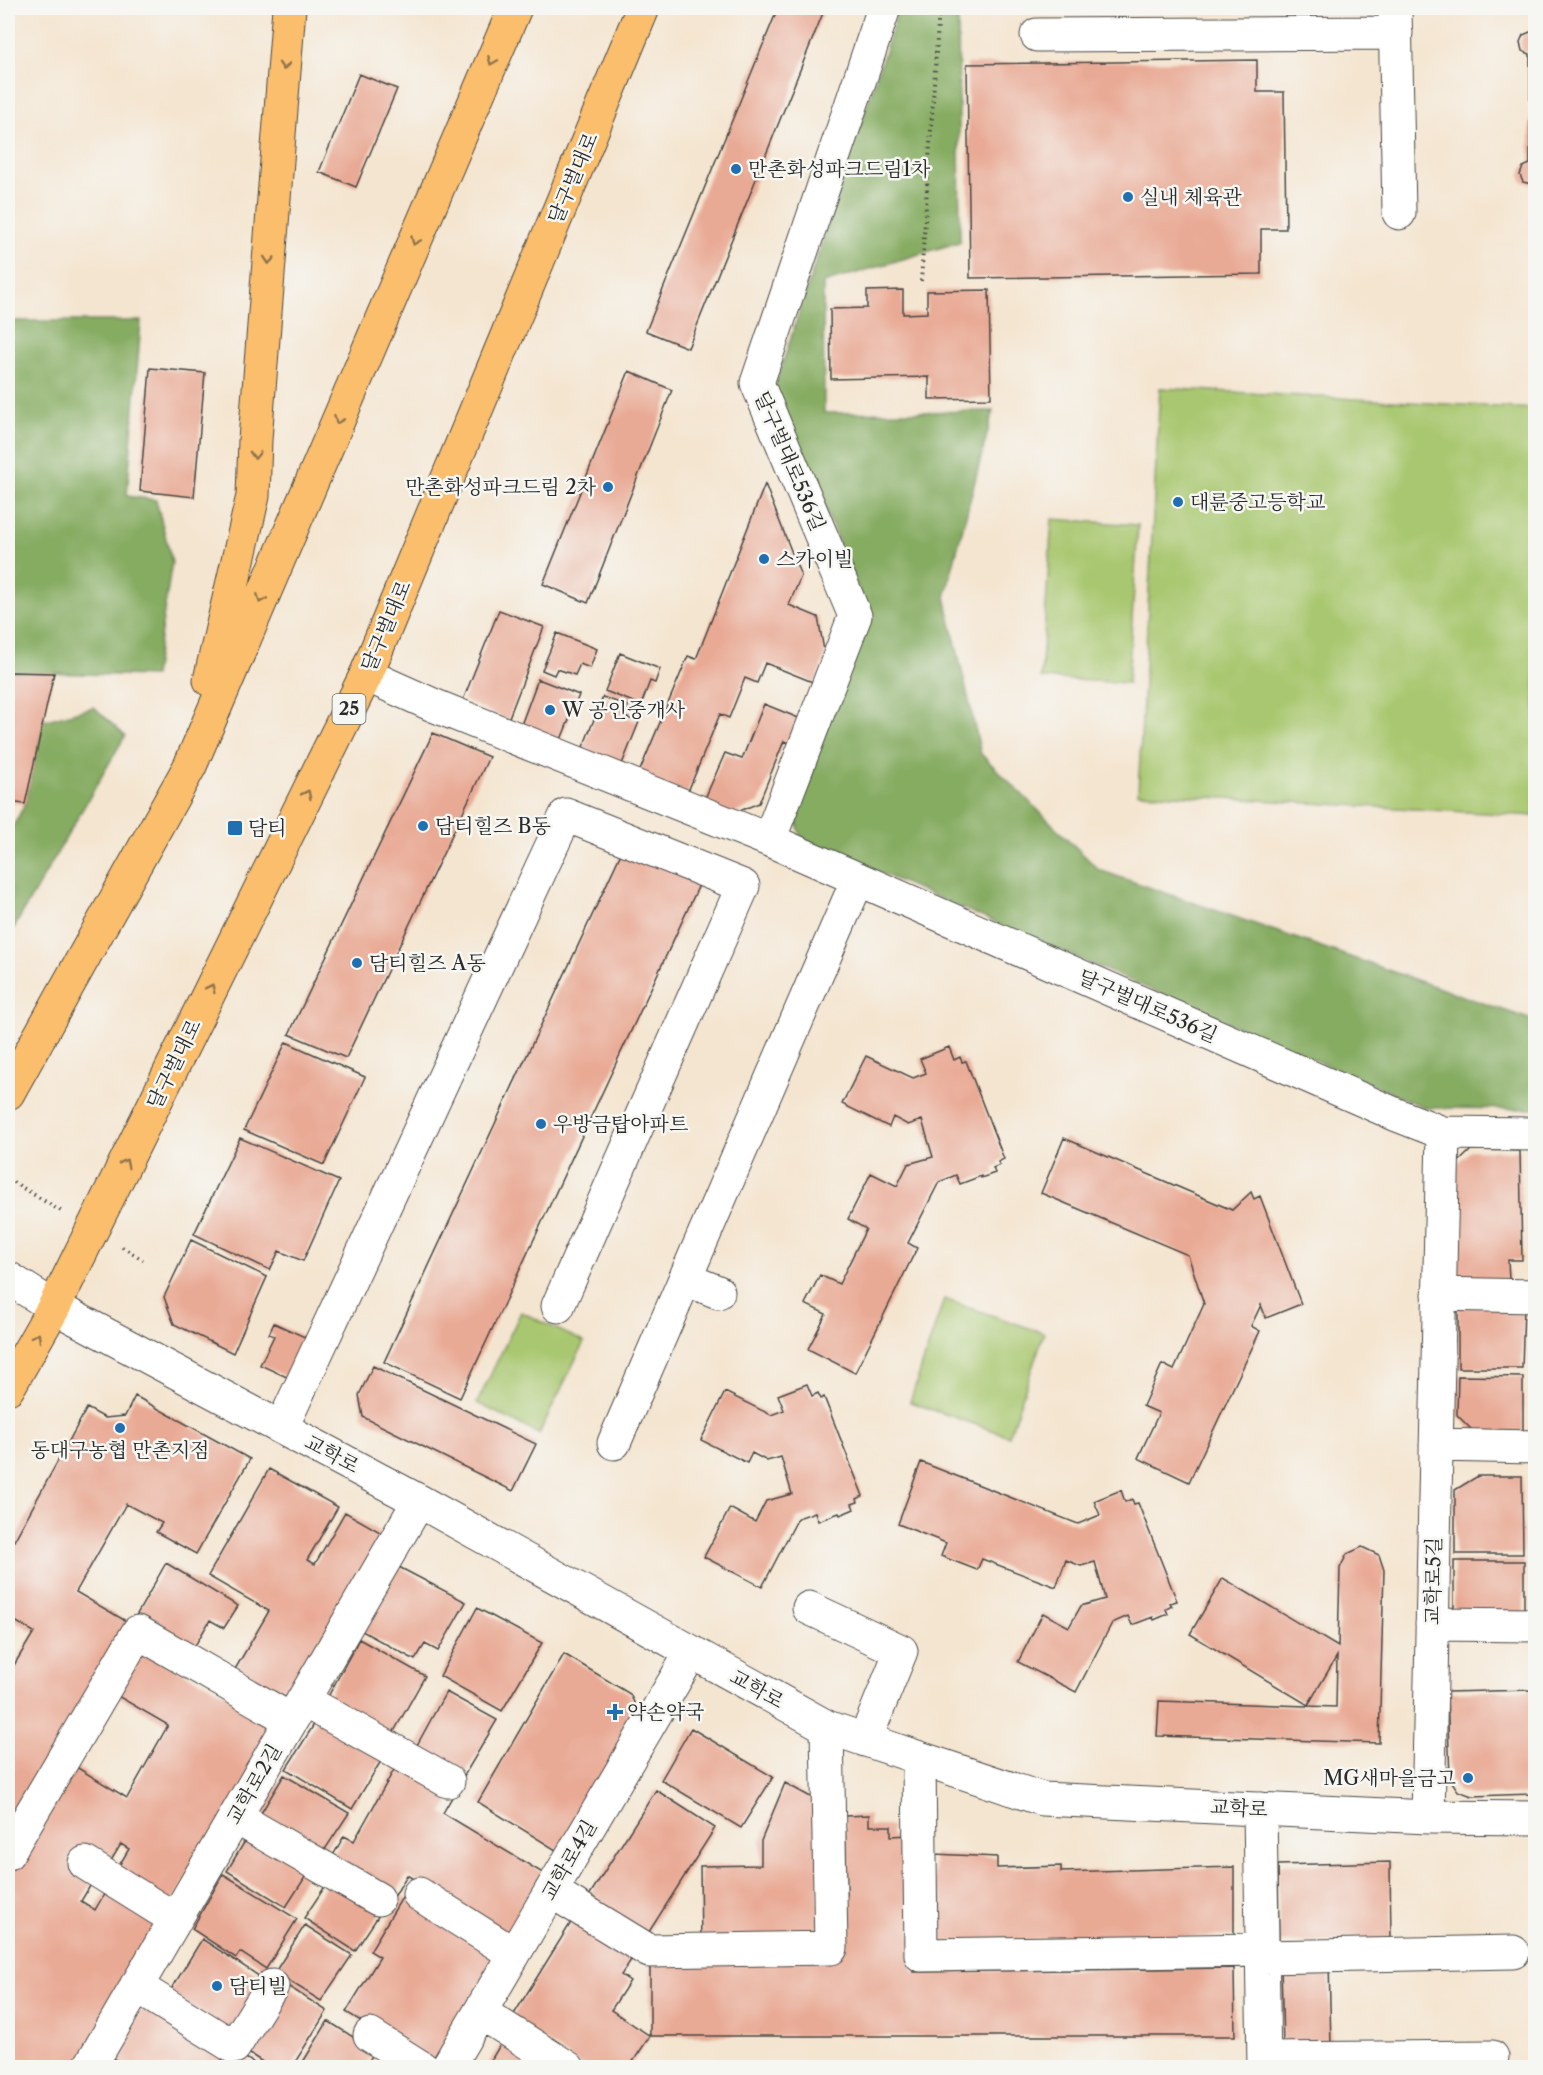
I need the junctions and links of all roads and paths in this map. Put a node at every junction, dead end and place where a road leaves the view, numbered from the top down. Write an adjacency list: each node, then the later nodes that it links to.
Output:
1 (289, 8): 11 (main road, one-way to 11)
2 (515, 8): 11 (main road, one-way to 11)
3 (643, 8): 10 (main road, 달구벌대로 / 25)
4 (884, 8): 12 (street, 달구벌대로536길)
5 (939, 8): 9 (path)
6 (1396, 20): 7 (street); 8 (street)
7 (1037, 35)
8 (1399, 213)
9 (921, 281)
10 (366, 675): 12 (street, 달구벌대로536길); 22 (main road, 달구벌대로 / 25, one-way to 10)
11 (190, 766): 14 (main road)
12 (769, 840): 13 (street, 달구벌대로536길)
13 (858, 879): 15 (street, 달구벌대로536길); 18 (street)
14 (8, 1093)
15 (1443, 1133): 16 (street, 달구벌대로536길); 20 (street, 교학로5길)
16 (1536, 1134)
17 (8, 1278): 22 (street, 교학로)
18 (685, 1279): 19 (street); 26 (street)
19 (718, 1292)
20 (1439, 1294): 21 (street); 27 (street, 교학로5길)
21 (1536, 1296)
22 (54, 1306): 24 (main road, 달구벌대로 / 25, one-way to 22); 25 (street, 교학로)
23 (558, 1306): 25 (street)
24 (8, 1388)
25 (282, 1427): 29 (street, 교학로)
26 (614, 1443)
27 (1436, 1445): 28 (street); 31 (street, 교학로5길)
28 (1536, 1447)
29 (419, 1501): 33 (street, 교학로); 34 (street, 교학로2길)
30 (809, 1608): 36 (street)
31 (1432, 1624): 32 (street); 41 (street, 교학로5길)
32 (1536, 1625)
33 (691, 1653): 35 (street, 교학로); 45 (street, 교학로4길)
34 (297, 1710): 38 (street); 40 (street, 교학로2길); 43 (street)
35 (827, 1727): 36 (street, 교학로); 45 (street)
36 (865, 1740): 37 (street, 교학로)
37 (919, 1758): 39 (street, 교학로); 51 (street)
38 (448, 1781)
39 (1260, 1809): 41 (street, 교학로); 51 (street)
40 (235, 1817): 47 (street); 48 (street, 교학로2길)
41 (1428, 1817): 42 (street, 교학로)
42 (1536, 1818)
43 (8, 1853)
44 (85, 1863): 48 (street)
45 (551, 1892): 50 (street, 교학로4길)
46 (419, 1894): 50 (street)
47 (378, 1899)
48 (176, 1919): 52 (street, 교학로2길)
49 (1513, 1952): 51 (street)
50 (514, 1954): 54 (street, 교학로4길)
51 (1262, 1954): 57 (street)
52 (136, 1986): 53 (street); 58 (street, 교학로2길)
53 (272, 1986)
54 (480, 2012): 60 (street, 교학로4길); 61 (street)
55 (370, 2035): 59 (street)
56 (1492, 2057): 57 (street)
57 (1264, 2063)
58 (89, 2067)
59 (422, 2067)
60 (447, 2067)
61 (568, 2067)

